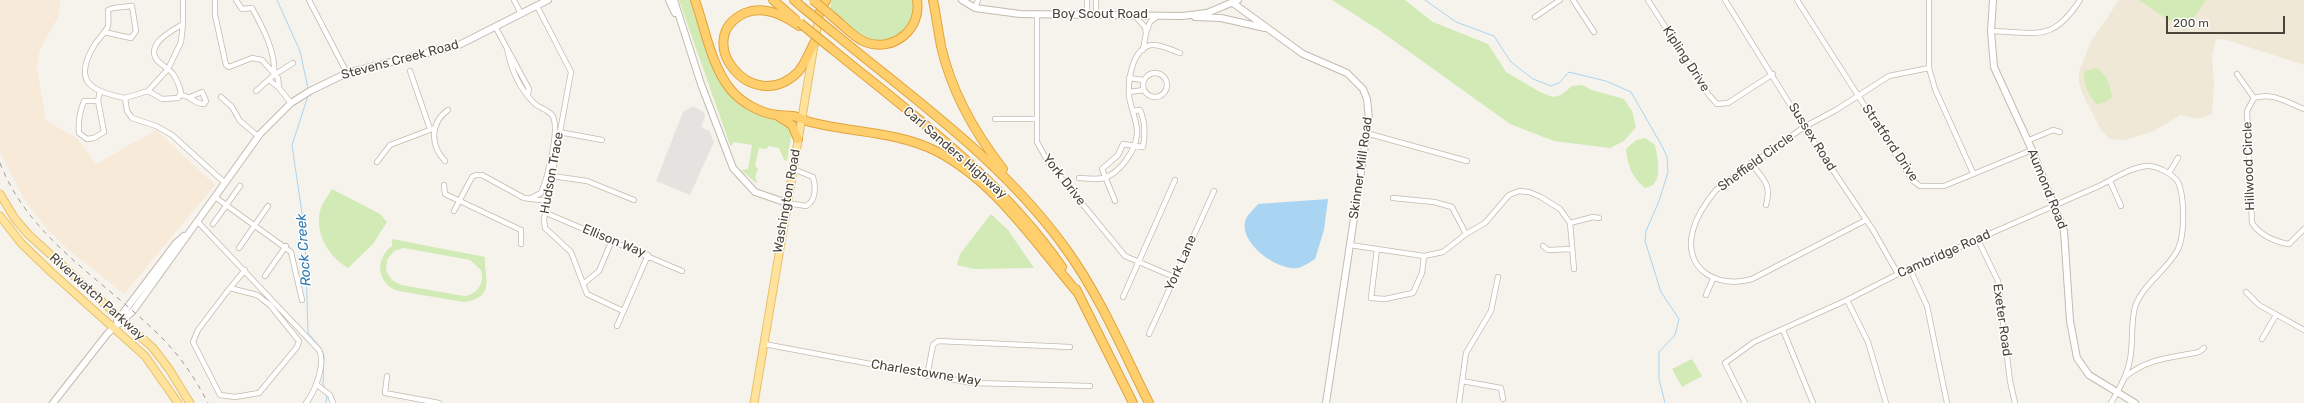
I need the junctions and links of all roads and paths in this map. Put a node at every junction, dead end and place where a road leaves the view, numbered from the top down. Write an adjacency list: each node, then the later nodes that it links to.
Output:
1 (183, 0): 41 (street)
2 (215, 0): 60 (street)
3 (236, 0): 60 (street)
4 (309, 0): 57 (street)
5 (514, 0): 32 (street)
6 (548, 0): 30 (street, Stevens Creek Road)
7 (669, 0): 43 (street)
8 (674, 0): 43 (street)
9 (695, 0): 81 (highway)
10 (773, 0): 42 (highway, Carl Sanders Highway)
11 (794, 0): 116 (highway, Carl Sanders Highway, bridge)
12 (813, 0): 15 (highway, bridge)
13 (822, 0): 33 (main road, Washington Road)
14 (826, 0): 33 (highway)
15 (917, 0)
16 (933, 0): 116 (highway)
17 (962, 0): 31 (street, Boy Scout Road)
18 (978, 0): 31 (street)
19 (1087, 0): 35 (street)
20 (1096, 0): 36 (street)
21 (1560, 0): 40 (street)
22 (1573, 0): 48 (street)
23 (1648, 0): 58 (street, Kipling Drive)
24 (1725, 0): 58 (street, Sussex Road)
25 (1797, 0): 71 (street, Stratford Drive)
26 (1929, 0): 54 (street)
27 (1993, 0): 46 (street, Aumond Road)
28 (2080, 0): 46 (street)
29 (1236, 2): 39 (street, Boy Scout Road); 45 (street, Skinner Mill Road)
30 (537, 6): 32 (street, Stevens Creek Road); 87 (street, Hudson Trace)
31 (976, 8): 34 (street, Boy Scout Road)
32 (521, 14): 44 (street, Stevens Creek Road)
33 (819, 14): 50 (main road, Washington Road)
34 (1037, 14): 35 (street, Boy Scout Road); 84 (street, York Drive)
35 (1087, 14): 36 (street, Boy Scout Road)
36 (1096, 14): 37 (street, Boy Scout Road)
37 (1133, 14): 38 (street, Boy Scout Road); 49 (street)
38 (1159, 15): 39 (street, Boy Scout Road); 49 (street)
39 (1182, 16): 45 (street)
40 (1535, 17)
41 (183, 24): 55 (street); 55 (street)
42 (800, 24): 50 (highway); 164 (highway, Carl Sanders Highway, bridge)
43 (682, 26): 123 (street)
44 (496, 28): 57 (street, Stevens Creek Road); 115 (street)
45 (1265, 28): 89 (street, Skinner Mill Road)
46 (1991, 31): 93 (street, Aumond Road)
47 (104, 32): 47 (street); 66 (street)
48 (1594, 32)
49 (1146, 33): 51 (street)
50 (814, 43): 82 (main road, Washington Road)
51 (1143, 50): 52 (street); 61 (street)
52 (1180, 53)
53 (293, 63): 60 (street)
54 (1929, 68): 71 (street, Sheffield Circle); 102 (street)
55 (168, 69): 67 (street); 70 (street)
56 (410, 71): 86 (street)
57 (347, 73): 77 (street, Stevens Creek Road)
58 (1773, 74): 85 (street, Sussex Road)
59 (2237, 74): 75 (street)
60 (274, 75): 62 (street); 64 (street)
61 (1129, 78): 63 (street); 69 (street)
62 (269, 80): 64 (street); 68 (street)
63 (1144, 80): 65 (street); 65 (street)
64 (279, 88): 77 (street)
65 (1144, 90): 69 (street)
66 (100, 91): 74 (street); 76 (street)
67 (148, 91): 70 (street); 74 (street)
68 (256, 91)
69 (1129, 92): 80 (street)
70 (180, 95): 72 (street)
71 (1858, 95): 85 (street, Sheffield Circle); 102 (street, Stratford Drive)
72 (190, 97)
73 (221, 97): 90 (street)
74 (125, 98): 109 (street)
75 (2254, 98): 78 (street); 138 (street, Hillwood Circle)
76 (98, 102): 76 (street)
77 (291, 103): 90 (street, Stevens Creek Road)
78 (2304, 109)
79 (448, 110): 86 (street)
80 (1133, 112): 94 (street); 94 (street)
81 (778, 115): 82 (highway); 91 (highway)
82 (802, 119): 91 (main road, Washington Road); 164 (highway)
83 (995, 119): 84 (street)
84 (1036, 119): 151 (street, York Drive)
85 (1804, 127): 100 (street, Sheffield Circle); 133 (street, Sussex Road)
86 (432, 128): 97 (street); 99 (street)
87 (559, 132): 92 (street); 104 (street, Hudson Trace)
88 (2060, 132): 93 (street)
89 (1366, 133): 98 (street); 143 (street, Skinner Mill Road)
90 (258, 136): 109 (street, Stevens Creek Road)
91 (798, 139): 101 (main road, Washington Road)
92 (602, 140)
93 (2028, 141): 95 (street, Aumond Road)
94 (1134, 145): 106 (street); 106 (street)
95 (2032, 150): 102 (street, Stratford Drive); 125 (street, Aumond Road)
96 (2178, 158): 103 (street)
97 (445, 161)
98 (1467, 161)
99 (377, 162)
100 (1751, 164): 126 (street); 160 (street, Sheffield Circle)
101 (793, 169): 123 (main road, Washington Road); 123 (street)
102 (1973, 173)
103 (2168, 173): 108 (street, Cambridge Road); 183 (street)
104 (552, 176): 118 (street); 119 (street, Hudson Trace)
105 (1079, 178): 106 (street)
106 (1105, 178): 120 (street)
107 (1175, 180): 151 (street)
108 (2110, 181): 125 (street, Cambridge Road); 128 (street)
109 (225, 183): 114 (street, Stevens Creek Road)
110 (240, 186): 124 (street)
111 (444, 186): 121 (street)
112 (1214, 191): 158 (street, York Lane)
113 (0, 194): 122 (main road, Riverwatch Parkway)
114 (215, 196): 124 (street); 134 (street, Stevens Creek Road)
115 (531, 198): 119 (street); 121 (street)
116 (1026, 198): 198 (highway, Carl Sanders Highway)
117 (1393, 198): 139 (street)
118 (634, 200)
119 (548, 201): 130 (street, Hudson Trace)
120 (1115, 201)
121 (459, 202): 129 (street); 142 (street)
122 (2, 203): 171 (main road, Riverwatch Parkway)
123 (787, 203): 178 (main road, Washington Road)
124 (227, 204): 136 (street); 137 (street)
125 (2054, 204): 141 (street, Cambridge Road); 187 (street, Aumond Road)
126 (1766, 205)
127 (268, 206): 137 (street)
128 (2121, 206)
129 (454, 211)
130 (546, 213): 140 (street, Ellison Way); 161 (street, Hudson Trace)
131 (0, 216): 173 (main road, Riverwatch Parkway)
132 (1599, 218): 135 (street)
133 (1866, 220): 156 (street, Sussex Road); 160 (street)
134 (197, 221): 154 (street); 171 (street, Stevens Creek Road)
135 (1570, 223): 139 (street); 148 (street)
136 (213, 224)
137 (254, 224): 144 (street); 146 (street)
138 (2304, 229)
139 (1466, 234): 150 (street)
140 (612, 240): 149 (street, Ellison Way); 161 (street)
141 (1978, 240): 153 (street, Cambridge Road); 205 (street, Exeter Road)
142 (521, 244)
143 (1350, 245): 147 (street); 199 (street, Skinner Mill Road)
144 (286, 246): 157 (street); 167 (street)
145 (1543, 246): 148 (street)
146 (239, 248)
147 (1377, 249): 150 (street); 150 (street)
148 (1572, 249): 152 (street)
149 (648, 255): 155 (street, Ellison Way); 169 (street)
150 (1424, 256)
151 (1139, 262): 158 (street, York Drive); 166 (street)
152 (1574, 269)
153 (1910, 269): 156 (street, Cambridge Road); 204 (street)
154 (245, 270): 162 (street); 185 (street)
155 (682, 271)
156 (1898, 274): 168 (street, Cambridge Road)
157 (265, 276)
158 (1174, 277): 176 (street, York Lane)
159 (1498, 277): 184 (street)
160 (1713, 279): 165 (street)
161 (583, 284): 169 (street, Hudson Trace)
162 (230, 288): 162 (street)
163 (2246, 292): 170 (street)
164 (1078, 293): 197 (highway, Carl Sanders Highway)
165 (1706, 295)
166 (1122, 297)
167 (302, 300)
168 (1847, 300): 174 (street, Cambridge Road); 203 (street)
169 (623, 311): 172 (street)
170 (2276, 315): 175 (street); 177 (street)
171 (121, 319): 173 (street, Stevens Creek Road); 192 (main road, Riverwatch Parkway)
172 (617, 326)
173 (113, 328): 190 (street, Stevens Creek Road); 191 (main road, Riverwatch Parkway)
174 (1783, 330): 201 (street, Cambridge Road); 202 (street)
175 (2304, 330)
176 (1149, 334)
177 (2262, 339)
178 (764, 344): 182 (street, Charlestowne Way); 196 (main road, Washington Road)
179 (1070, 347): 182 (street)
180 (2204, 348): 183 (street)
181 (387, 376): 189 (street)
182 (927, 376): 186 (street, Charlestowne Way)
183 (2124, 379): 187 (street)
184 (1462, 381): 188 (street); 200 (street)
185 (316, 384): 193 (street); 194 (street)
186 (1090, 386)
187 (2117, 393): 206 (street); 207 (street, Aumond Road)
188 (1503, 399)
189 (428, 402): 195 (street)
190 (53, 403)
191 (178, 403)
192 (190, 403)
193 (306, 403)
194 (333, 403)
195 (439, 403)
196 (754, 403)
197 (1133, 403)
198 (1149, 403)
199 (1326, 403)
200 (1459, 403)
201 (1745, 403)
202 (1813, 403)
203 (1886, 403)
204 (1947, 403)
205 (2015, 403)
206 (2111, 403)
207 (2135, 403)

